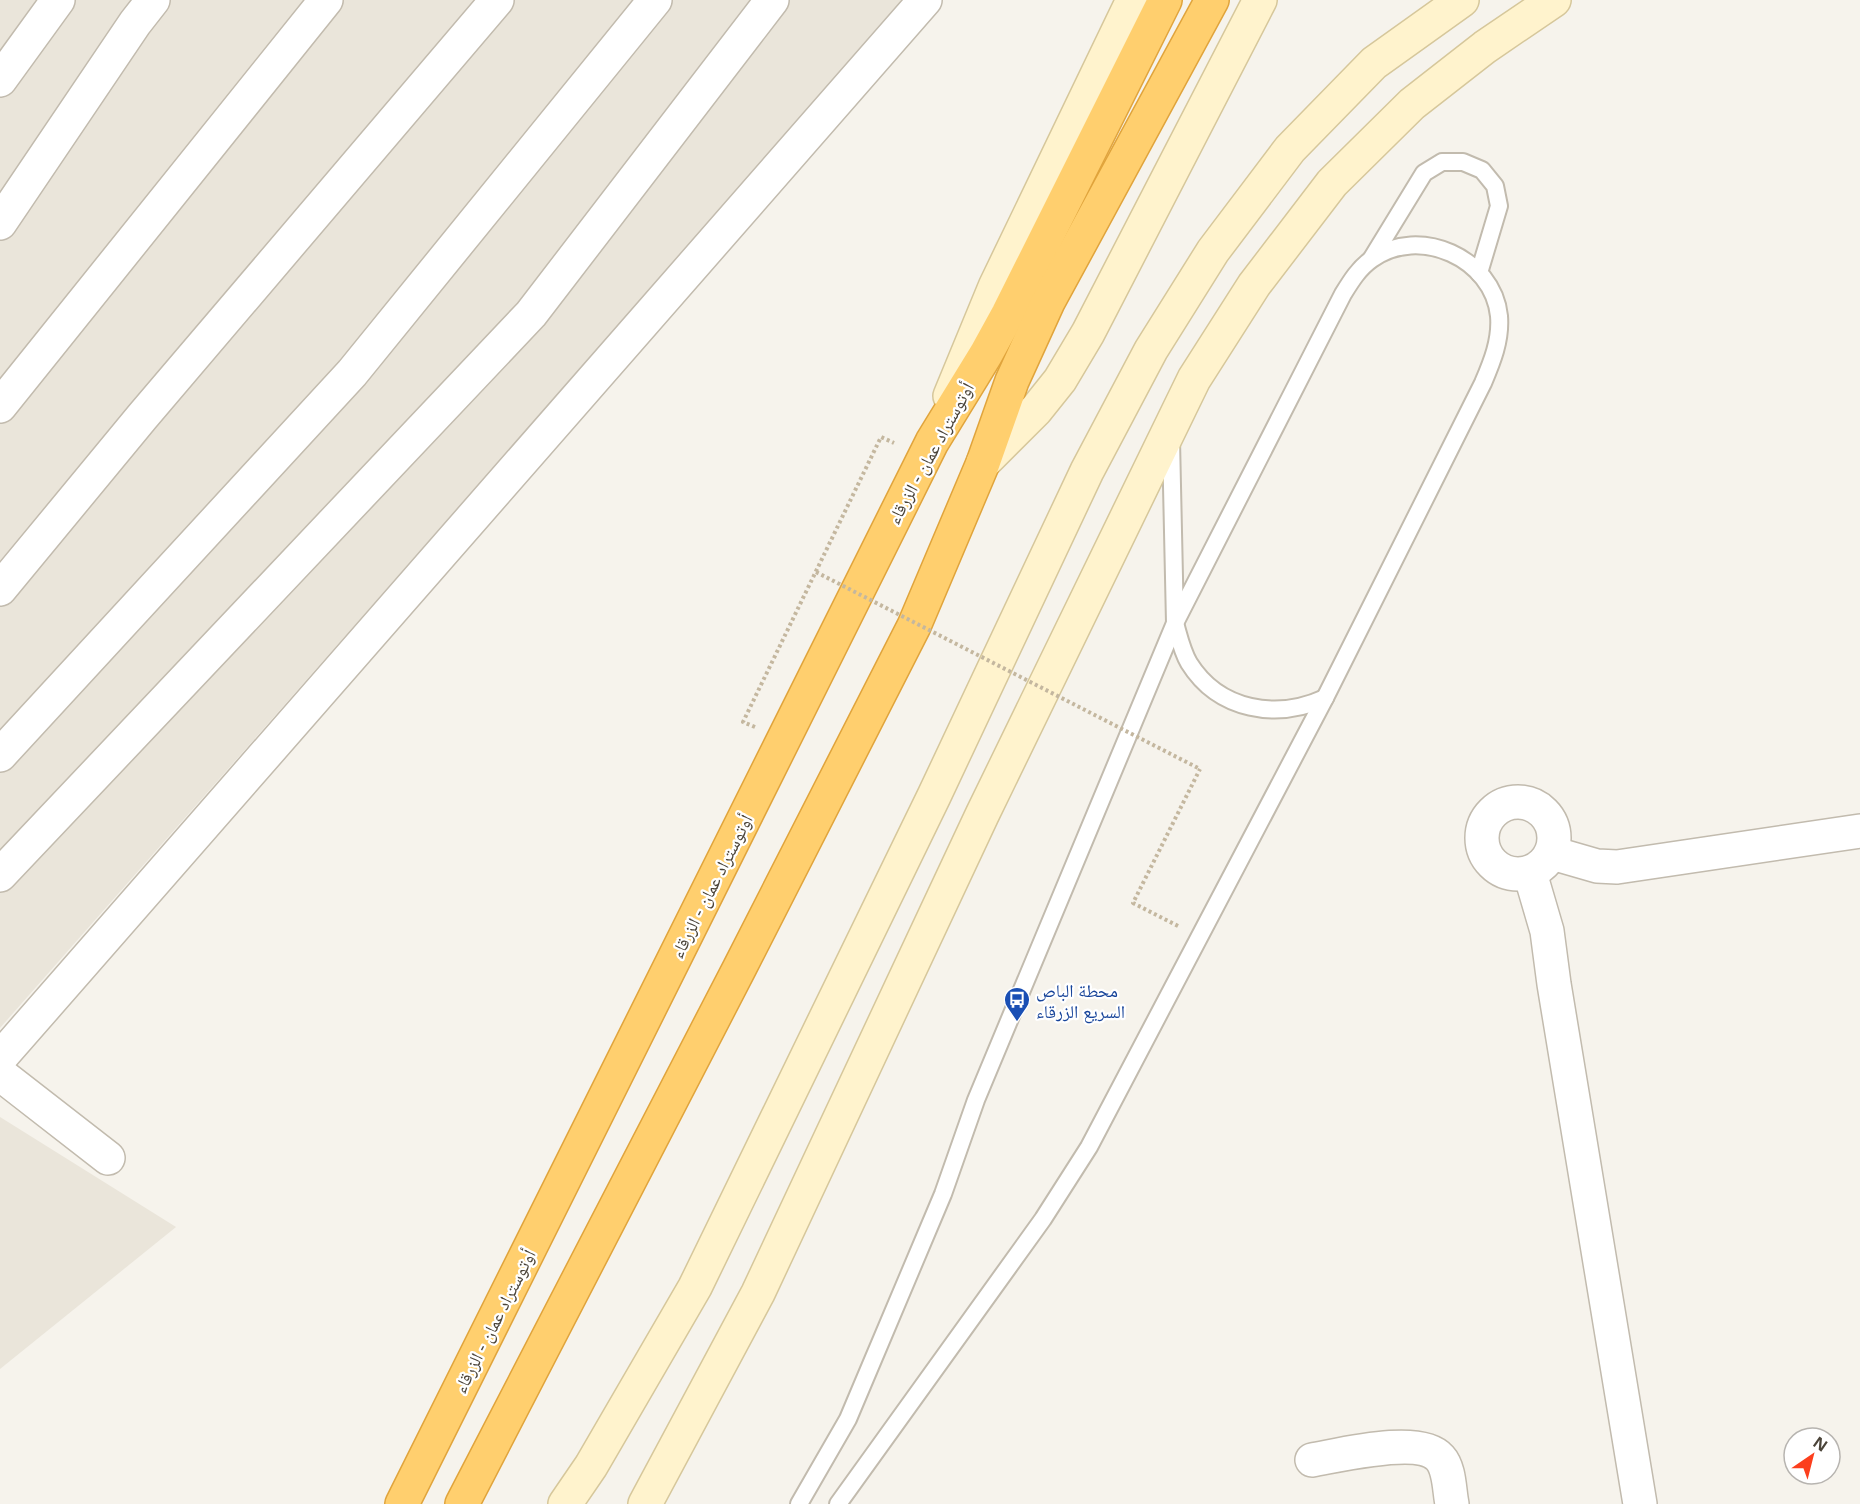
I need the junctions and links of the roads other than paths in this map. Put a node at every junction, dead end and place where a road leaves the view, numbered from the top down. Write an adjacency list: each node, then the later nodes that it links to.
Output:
1 (58, 0): 14 (street)
2 (153, 0): 15 (street)
3 (326, 0): 18 (street)
4 (497, 0): 22 (street)
5 (656, 0): 25 (street)
6 (772, 0): 27 (street)
7 (926, 0): 28 (street)
8 (1133, 0): 20 (street)
9 (1165, 0): 20 (highway, أوتوستراد عمان - الزرقاء)
10 (1212, 0): 21 (highway)
11 (1260, 0): 21 (street)
12 (1462, 0): 34 (street)
13 (1554, 0): 19 (street)
14 (0, 80)
15 (0, 223)
16 (1372, 258): 17 (lane); 17 (lane); 23 (lane)
17 (1479, 273): 24 (lane)
18 (0, 406)
19 (1171, 425): 23 (lane); 35 (street)
20 (932, 442): 32 (highway, أوتوستراد عمان - الزرقاء)
21 (983, 463): 33 (highway)
22 (0, 589)
23 (1175, 623): 24 (lane); 36 (lane)
24 (1325, 698): 37 (lane)
25 (0, 755)
26 (1860, 831): 39 (street)
27 (0, 875)
28 (0, 1058)
29 (0, 1074): 30 (street)
30 (108, 1158)
31 (1312, 1460): 38 (street)
32 (402, 1504)
33 (462, 1504)
34 (565, 1504)
35 (645, 1504)
36 (799, 1504)
37 (838, 1504)
38 (1452, 1504)
39 (1640, 1504)

